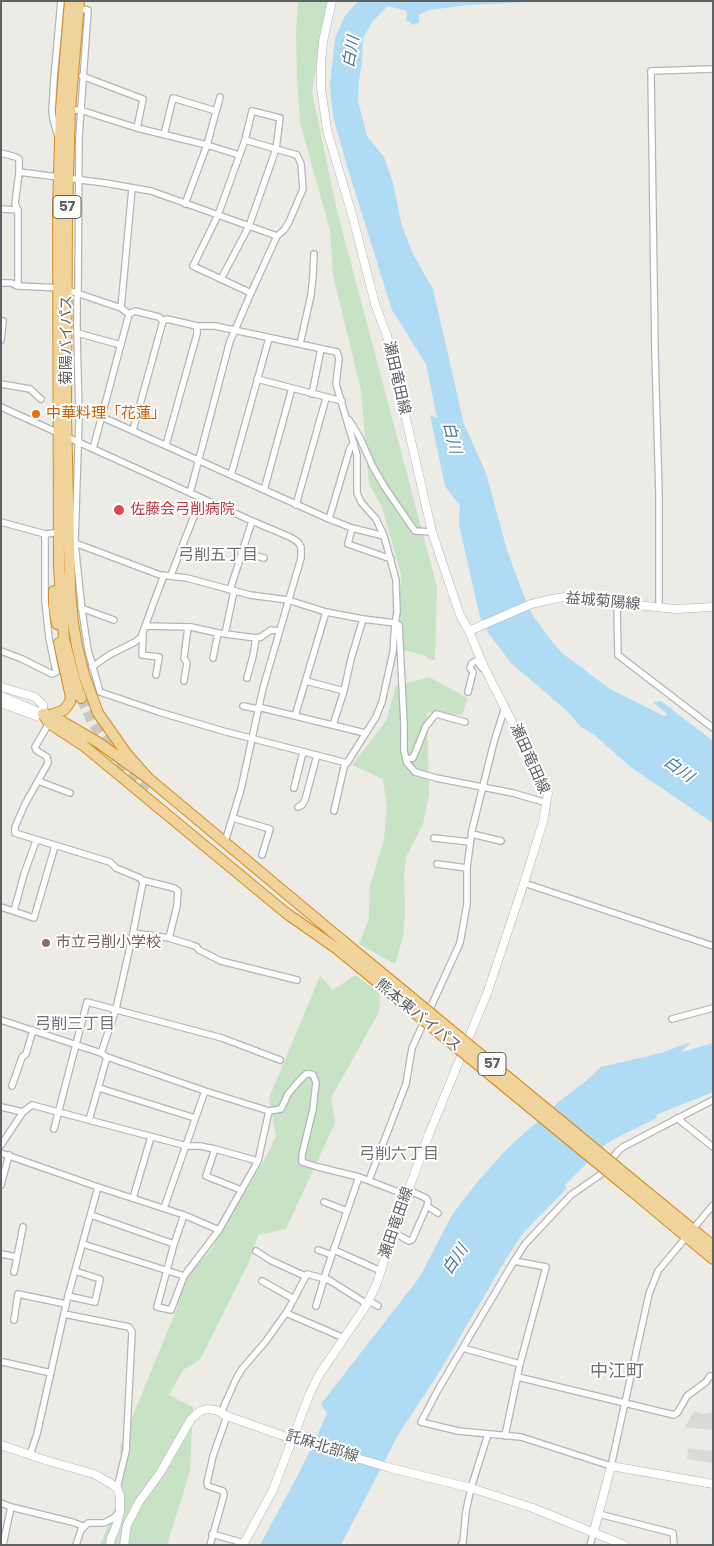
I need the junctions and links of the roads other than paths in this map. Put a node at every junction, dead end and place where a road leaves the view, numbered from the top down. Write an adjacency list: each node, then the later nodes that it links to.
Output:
1 (62, 1): 7 (street)
2 (70, 1): 7 (highway, 菊陽バイパス / 57)
3 (332, 1): 74 (main road, 瀬田竜田線)
4 (79, 5): 6 (street); 9 (highway, 菊陽バイパス / 57)
5 (713, 69): 85 (street)
6 (82, 76): 9 (street); 11 (street)
7 (59, 79): 19 (highway, 菊陽バイパス / 57)
8 (220, 97): 10 (street)
9 (75, 110): 11 (street); 19 (highway, 菊陽バイパス / 57); 20 (street)
10 (216, 111): 12 (street); 14 (street)
11 (137, 128): 12 (street)
12 (164, 135): 14 (street)
13 (244, 140): 15 (street); 15 (street); 17 (street)
14 (207, 145): 17 (street); 22 (street)
15 (276, 149): 26 (street); 27 (street)
16 (1, 153): 18 (street)
17 (239, 155): 25 (street)
18 (18, 172): 19 (street); 24 (street)
19 (64, 177): 20 (street); 32 (highway, 菊陽バイパス / 57)
20 (78, 180): 21 (street); 33 (street)
21 (132, 189): 22 (street); 35 (street)
22 (185, 204): 25 (street)
23 (1, 209): 24 (street)
24 (18, 210): 31 (street)
25 (218, 215): 26 (street); 29 (street)
26 (249, 226): 27 (street); 29 (street)
27 (277, 236): 34 (street)
28 (314, 254): 44 (street)
29 (222, 279): 34 (street)
30 (1, 283): 31 (street)
31 (18, 285): 32 (street)
32 (63, 289): 33 (street); 58 (highway, 菊陽バイパス / 57)
33 (78, 293): 35 (street); 41 (street)
34 (252, 293): 40 (street)
35 (121, 308): 36 (street)
36 (129, 314): 38 (street); 45 (street)
37 (1, 321): 43 (street)
38 (163, 321): 39 (street); 57 (street)
39 (197, 326): 40 (street); 61 (street)
40 (235, 330): 42 (street); 63 (street)
41 (76, 333): 45 (street); 59 (street)
42 (269, 338): 44 (street); 47 (street)
43 (1, 340)
44 (300, 344): 46 (street)
45 (121, 345): 56 (street)
46 (321, 349): 50 (street); 53 (street)
47 (257, 379): 49 (street); 64 (street)
48 (1, 384): 52 (street)
49 (292, 388): 50 (street); 66 (street)
50 (312, 394): 51 (street)
51 (326, 398): 53 (street); 69 (street)
52 (41, 399)
53 (342, 402): 55 (street)
54 (1, 407): 58 (street)
55 (346, 414): 60 (street); 74 (street)
56 (102, 417): 57 (street); 62 (street)
57 (133, 430): 61 (street)
58 (63, 434): 59 (street); 65 (highway, 菊陽バイパス / 57); 122 (highway, 菊陽バイパス / 57)
59 (78, 441): 62 (street); 77 (street)
60 (354, 443): 70 (street); 76 (street)
61 (166, 445): 63 (street)
62 (93, 449): 67 (street)
63 (200, 460): 64 (street); 67 (street)
64 (231, 475): 66 (street)
65 (59, 478): 75 (highway); 111 (highway, 菊陽バイパス / 57)
66 (264, 490): 69 (street)
67 (190, 493): 68 (street)
68 (201, 498): 71 (street); 81 (street)
69 (296, 505): 70 (street)
70 (329, 519): 73 (street)
71 (252, 521): 78 (street); 83 (street)
72 (1, 522): 75 (street)
73 (352, 528): 76 (street); 80 (street)
74 (432, 532): 95 (main road, 瀬田竜田線)
75 (49, 534): 100 (street); 117 (highway)
76 (384, 536): 80 (street)
77 (75, 543): 81 (street); 87 (street)
78 (241, 552): 79 (street); 82 (street)
79 (264, 558)
80 (391, 559): 91 (street)
81 (168, 575): 82 (street); 92 (street)
82 (232, 591): 83 (street); 98 (street)
83 (288, 600): 88 (street); 94 (street)
84 (617, 603): 85 (main road, 益城菊陽線); 95 (main road, 益城菊陽線); 121 (street)
85 (659, 607): 86 (main road, 益城菊陽線)
86 (713, 607)
87 (81, 608): 90 (street); 102 (street)
88 (326, 612): 89 (street); 105 (street)
89 (363, 619): 91 (street); 108 (street)
90 (114, 620)
91 (394, 623): 123 (street); 129 (street)
92 (146, 626): 93 (street); 97 (street)
93 (188, 627): 96 (street); 106 (street)
94 (279, 631): 99 (street); 114 (street)
95 (469, 631): 115 (main road, 瀬田竜田線)
96 (218, 633): 98 (street); 101 (street)
97 (143, 634): 102 (street); 103 (street)
98 (225, 634): 99 (street)
99 (256, 638): 104 (street)
100 (1, 651)
101 (212, 658)
102 (92, 667): 124 (street)
103 (156, 675)
104 (247, 678)
105 (306, 680): 108 (street); 116 (street)
106 (184, 681)
107 (1, 687): 117 (main road)
108 (344, 691): 120 (street)
109 (468, 692): 115 (street)
110 (1, 696): 117 (main road)
111 (81, 698)
112 (1, 703): 117 (main road)
113 (243, 706): 114 (street)
114 (258, 708): 116 (street); 124 (street)
115 (505, 708): 118 (street); 133 (street); 136 (main road, 瀬田竜田線)
116 (295, 716): 120 (street)
117 (48, 717): 125 (highway); 127 (highway); 131 (street)
118 (510, 721)
119 (465, 722): 129 (street)
120 (333, 725): 123 (street)
121 (713, 728)
122 (110, 732): 125 (highway); 132 (highway, 菊陽バイパス / 57)
123 (366, 734): 130 (street)
124 (252, 738): 126 (street); 139 (street)
125 (109, 751): 127 (highway); 132 (highway)
126 (303, 752): 128 (street); 134 (street)
127 (94, 754): 132 (highway)
128 (317, 755): 130 (street); 137 (street)
129 (406, 759): 133 (street)
130 (345, 763): 138 (street)
131 (38, 781): 135 (street); 142 (street)
132 (147, 786): 144 (highway, 熊本東バイパス / 57); 156 (highway)
133 (482, 787): 136 (street); 140 (street)
134 (294, 788)
135 (70, 793)
136 (547, 803): 151 (main road, 瀬田竜田線)
137 (298, 807)
138 (334, 811)
139 (232, 818): 144 (street); 147 (street)
140 (472, 834): 143 (street); 145 (street)
141 (434, 838): 145 (street)
142 (36, 841): 146 (street); 153 (street)
143 (501, 841)
144 (225, 842): 156 (highway, 熊本東バイパス / 57)
145 (470, 842): 149 (street)
146 (55, 846): 150 (street); 153 (street)
147 (262, 855)
148 (437, 864): 149 (street)
149 (467, 868): 189 (street)
150 (142, 880): 154 (street); 155 (street)
151 (524, 883): 157 (street); 194 (main road, 瀬田竜田線)
152 (1, 907): 153 (street)
153 (14, 911)
154 (133, 933): 155 (street); 160 (street)
155 (170, 938): 158 (street)
156 (339, 945): 193 (highway, 熊本東バイパス / 57, bridge)
157 (713, 946)
158 (297, 980)
159 (713, 1008): 161 (street)
160 (116, 1009): 164 (street); 165 (street); 167 (street)
161 (672, 1019)
162 (1, 1020): 163 (street)
163 (33, 1030): 164 (street); 168 (street)
164 (75, 1044): 165 (street); 173 (street)
165 (101, 1053): 166 (street)
166 (107, 1057): 169 (street); 170 (street)
167 (280, 1060)
168 (12, 1086)
169 (99, 1088): 176 (street); 178 (street)
170 (205, 1091): 174 (street); 176 (street)
171 (713, 1100): 177 (street)
172 (1, 1107): 175 (street)
173 (59, 1111): 175 (street); 178 (street); 179 (street)
174 (269, 1111): 187 (street); 188 (street)
175 (23, 1112): 181 (street)
176 (195, 1118): 182 (street)
177 (677, 1118): 183 (street); 218 (street)
178 (90, 1120): 180 (street)
179 (54, 1129)
180 (151, 1137): 182 (street); 195 (street)
181 (1, 1145)
182 (187, 1146): 184 (street); 199 (street)
183 (713, 1147)
184 (215, 1148): 187 (street); 192 (street)
185 (1, 1153): 186 (street)
186 (9, 1156): 190 (street); 191 (street)
187 (258, 1161): 192 (street)
188 (360, 1177): 189 (street); 200 (street)
189 (369, 1180): 194 (street)
190 (1, 1185)
191 (98, 1187): 195 (street); 202 (street)
192 (241, 1190): 206 (street)
193 (638, 1190): 205 (highway, 熊本東バイパス / 57); 208 (highway, 熊本東バイパス / 57)
194 (407, 1192): 198 (street); 207 (main road, 瀬田竜田線)
195 (133, 1198): 199 (street)
196 (324, 1202): 200 (street)
197 (713, 1205): 205 (street)
198 (427, 1206): 201 (street); 207 (street)
199 (164, 1208): 203 (street)
200 (348, 1211): 214 (street)
201 (438, 1213)
202 (91, 1215): 209 (street); 210 (street)
203 (184, 1215): 206 (street); 210 (street)
204 (23, 1227): 216 (street)
205 (693, 1228): 208 (street); 211 (highway, 熊本東バイパス / 57)
206 (220, 1230): 223 (street)
207 (393, 1232): 221 (main road, 瀬田竜田線)
208 (686, 1237): 217 (highway, 熊本東バイパス / 57); 243 (street)
209 (83, 1244): 219 (street); 220 (street)
210 (174, 1244): 219 (street)
211 (713, 1246)
212 (318, 1250): 214 (street)
213 (256, 1251): 224 (street)
214 (333, 1252): 221 (street); 225 (street)
215 (1, 1254): 216 (street)
216 (17, 1256): 222 (street)
217 (713, 1259)
218 (514, 1261): 239 (street); 245 (street)
219 (166, 1270): 223 (street); 223 (street)
220 (75, 1271): 227 (street); 227 (street)
221 (381, 1271): 229 (main road, 瀬田竜田線)
222 (14, 1272)
223 (184, 1276)
224 (305, 1276): 225 (street); 228 (street)
225 (324, 1278): 229 (street); 231 (street)
226 (262, 1281): 228 (street)
227 (68, 1296): 230 (street)
228 (294, 1299): 233 (street)
229 (368, 1302): 232 (street); 236 (main road, 瀬田竜田線)
230 (66, 1304): 234 (street); 235 (street)
231 (316, 1306)
232 (378, 1306)
233 (286, 1313): 236 (street); 244 (street)
234 (64, 1314): 240 (street); 252 (street)
235 (14, 1320)
236 (344, 1338): 247 (main road, 瀬田竜田線)
237 (466, 1349): 239 (street)
238 (3, 1362): 240 (street)
239 (520, 1364): 242 (street)
240 (51, 1373): 249 (street)
241 (713, 1376): 243 (street)
242 (518, 1377): 243 (street); 246 (street)
243 (626, 1404): 250 (street)
244 (224, 1414): 247 (main road, 託麻北部線); 260 (street); 266 (main road, 託麻北部線)
245 (488, 1434): 246 (street); 253 (street)
246 (505, 1436): 250 (street)
247 (292, 1439): 253 (main road, 託麻北部線); 261 (main road, 瀬田竜田線)
248 (1, 1445): 249 (main road)
249 (30, 1455): 252 (main road)
250 (611, 1466): 251 (main road); 257 (main road)
251 (713, 1484)
252 (116, 1488): 256 (main road)
253 (471, 1488): 259 (main road, 託麻北部線); 262 (street)
254 (1, 1503): 255 (street)
255 (11, 1507): 258 (street); 263 (street)
256 (120, 1512): 258 (street); 265 (main road)
257 (599, 1514): 259 (main road); 270 (street)
258 (83, 1526): 264 (street)
259 (594, 1532): 268 (street); 269 (main road, 託麻北部線)
260 (212, 1534): 261 (street); 267 (street)
261 (244, 1544)
262 (464, 1544)
263 (2, 1545)
264 (76, 1545)
265 (110, 1545)
266 (124, 1545)
267 (210, 1545)
268 (590, 1545)
269 (624, 1545)
270 (674, 1545)

